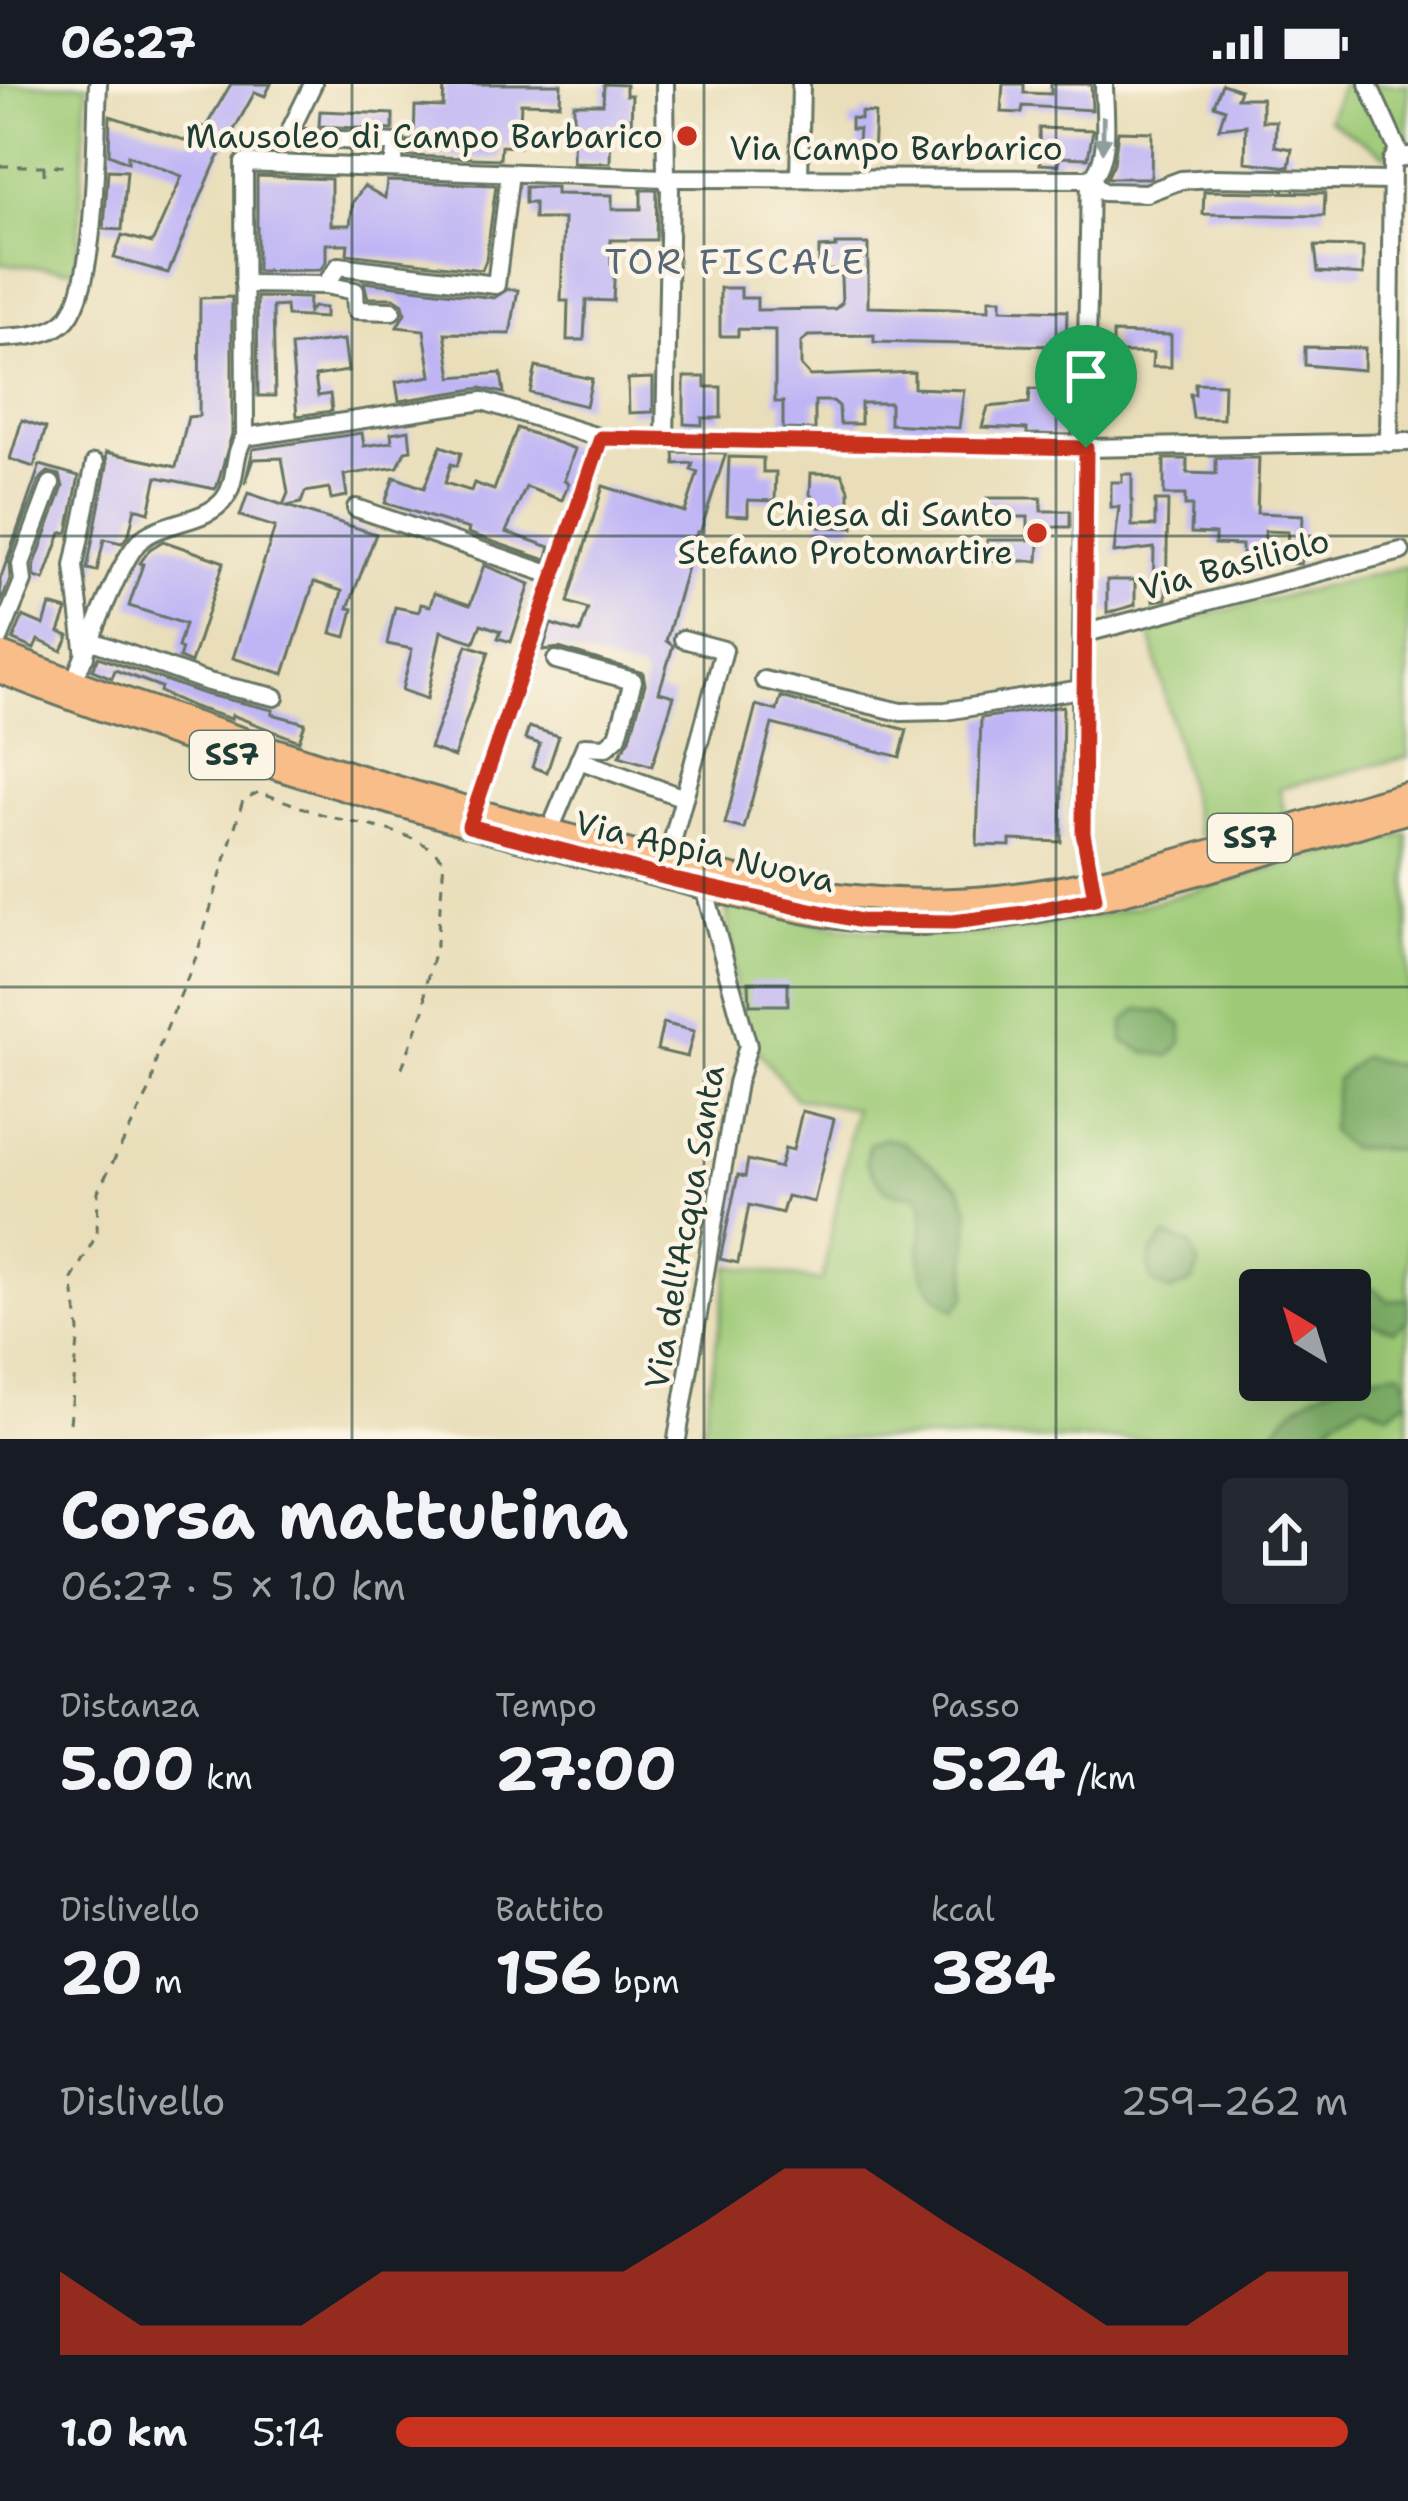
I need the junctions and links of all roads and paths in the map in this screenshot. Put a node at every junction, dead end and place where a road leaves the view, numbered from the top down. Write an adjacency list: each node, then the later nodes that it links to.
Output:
1 (98, 84): 21 (street)
2 (313, 84): 11 (street)
3 (665, 84): 13 (street)
4 (801, 84): 14 (street)
5 (1104, 84): 15 (street, one-way to 15)
6 (1368, 84): 7 (street)
7 (1400, 159): 16 (street)
8 (0, 166): 9 (path)
9 (44, 166): 10 (path); 17 (path)
10 (68, 166)
11 (393, 168): 12 (street, Via Campo Barbarico); 18 (street, Via Campo Barbarico)
12 (511, 173): 13 (street, Via Campo Barbarico); 19 (street)
13 (666, 178): 14 (street, Via Campo Barbarico); 24 (street)
14 (799, 178): 15 (street, Via Campo Barbarico)
15 (1090, 179): 16 (street, Via Campo Barbarico); 26 (street)
16 (1391, 181): 25 (street)
17 (44, 183)
18 (244, 284): 19 (street); 22 (street)
19 (325, 285): 20 (street)
20 (392, 311)
21 (0, 338)
22 (245, 437): 23 (street); 35 (street)
23 (601, 438): 24 (street); 31 (street)
24 (665, 439): 26 (street)
25 (1398, 443): 26 (street)
26 (1086, 448): 32 (street)
27 (95, 463): 35 (street)
28 (51, 484): 33 (street)
29 (356, 508): 31 (street)
30 (1401, 550): 32 (street, Via Basiliolo)
31 (555, 576): 47 (street)
32 (1082, 634): 41 (street)
33 (0, 638)
34 (683, 639): 45 (street)
35 (89, 649): 40 (street); 42 (street)
36 (0, 653): 40 (main road, Via Appia Nuova / SS7)
37 (556, 661): 43 (street)
38 (0, 672): 47 (main road, Via Appia Nuova / SS7)
39 (764, 680): 41 (street)
40 (74, 681): 47 (main road, Via Appia Nuova / SS7)
41 (1082, 689): 51 (street)
42 (275, 697)
43 (579, 760): 45 (street); 48 (street)
44 (1408, 793): 51 (main road, Via Appia Nuova / SS7)
45 (684, 798): 49 (street)
46 (1408, 812): 51 (main road, Via Appia Nuova / SS7)
47 (472, 818): 48 (main road, Via Appia Nuova / SS7); 50 (main road, Via Appia Nuova / SS7)
48 (550, 830): 49 (main road, Via Appia Nuova / SS7)
49 (667, 861): 51 (main road, Via Appia Nuova / SS7)
50 (704, 887): 51 (main road, Via Appia Nuova / SS7); 54 (street, Via dell'Acqua Santa)
51 (1093, 889)
52 (401, 1070): 53 (path)
53 (70, 1424)
54 (677, 1439)

